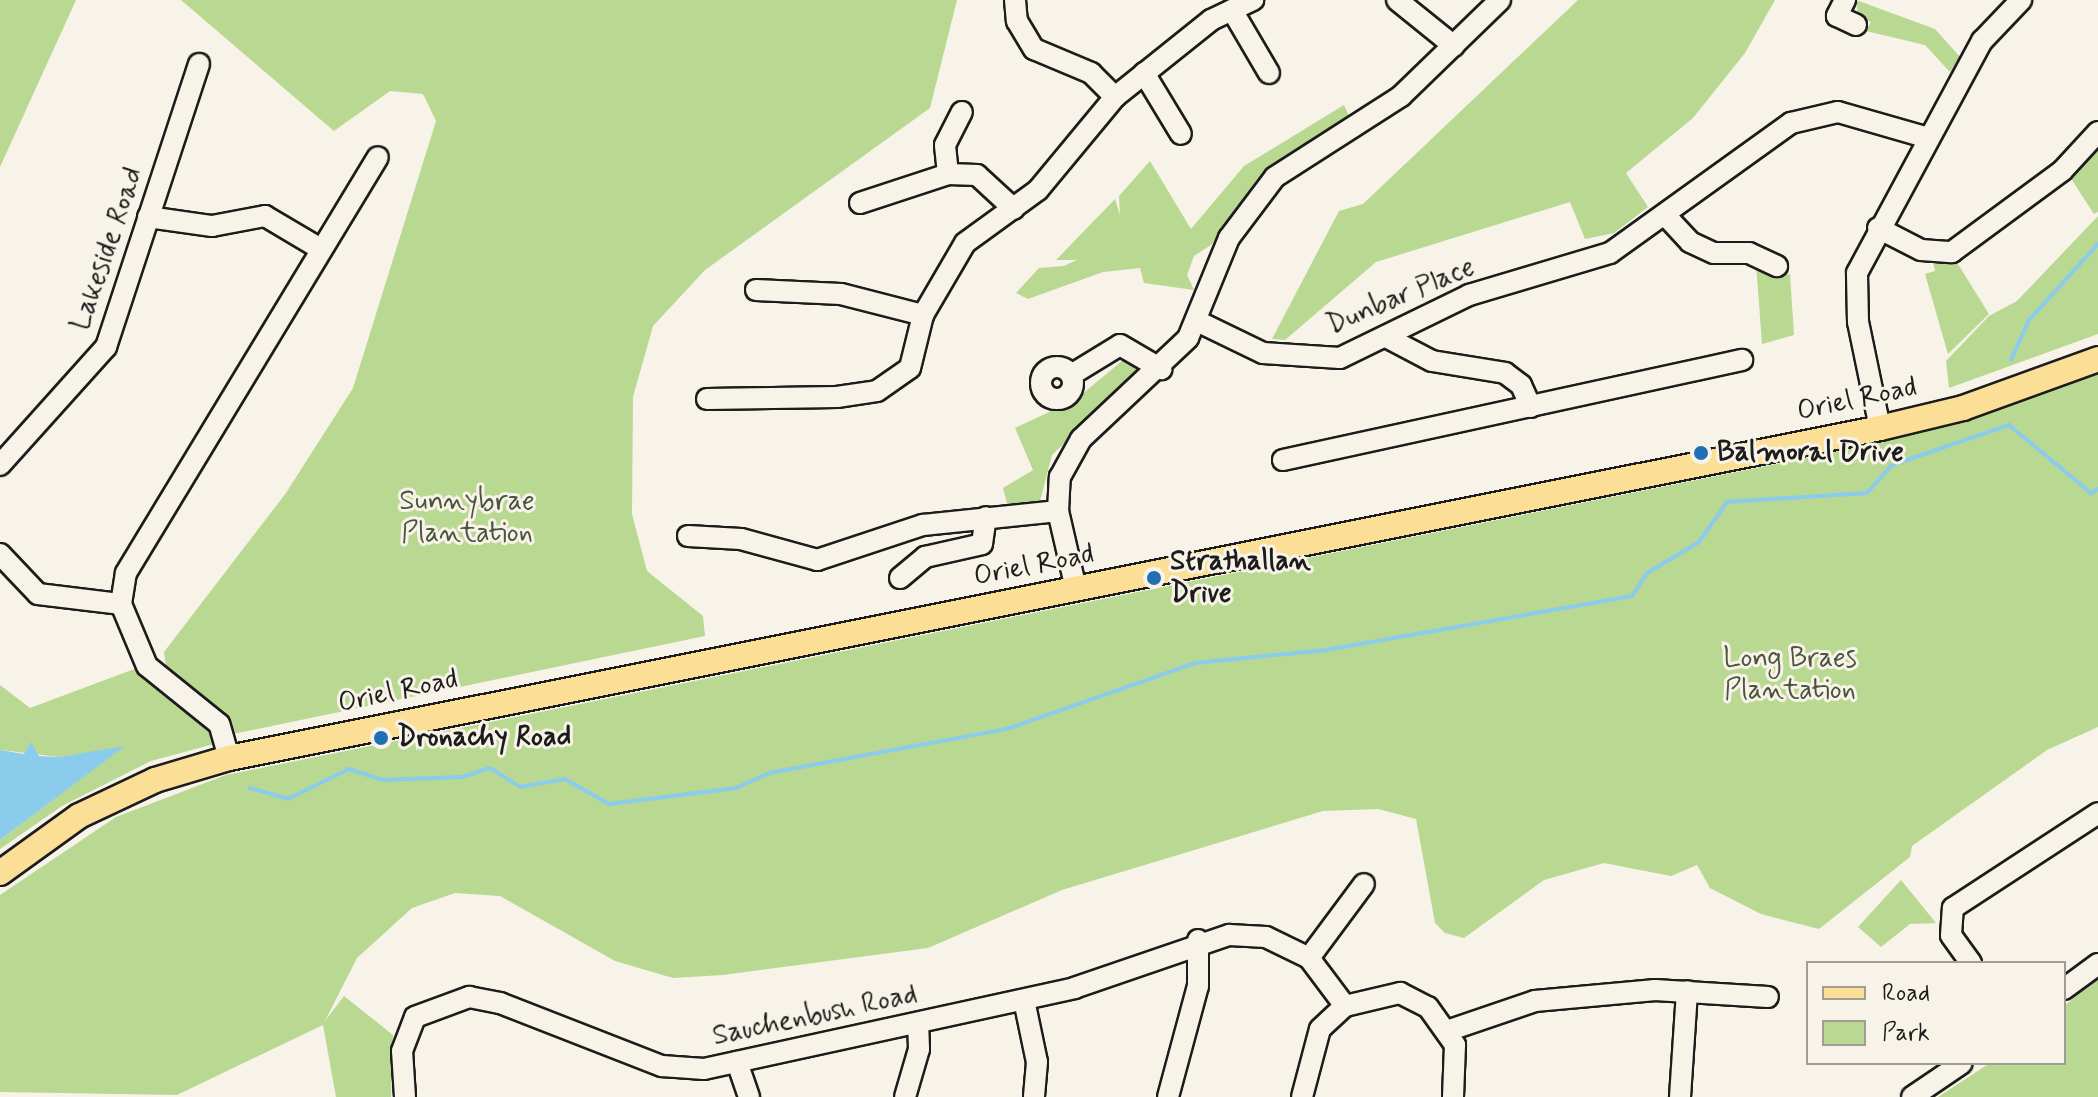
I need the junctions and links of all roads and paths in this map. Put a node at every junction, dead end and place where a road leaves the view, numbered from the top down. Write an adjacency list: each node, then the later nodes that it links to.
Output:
1 (1015, 0): 13 (street)
2 (1253, 0): 7 (street)
3 (1397, 0): 9 (street)
4 (1500, 0): 9 (street)
5 (1845, 0): 8 (street)
6 (2021, 0): 17 (street)
7 (1232, 10): 11 (street); 12 (street)
8 (1856, 25)
9 (1454, 46): 29 (street)
10 (199, 64): 23 (street, Lakeside Road)
11 (1144, 73): 13 (street); 16 (street)
12 (1269, 73)
13 (1115, 97): 21 (street)
14 (962, 112): 19 (street)
15 (2098, 132): 24 (street)
16 (1181, 134)
17 (1925, 137): 22 (street, Dunbar Place); 24 (street)
18 (378, 157): 25 (street)
19 (948, 174): 20 (street); 21 (street)
20 (860, 203)
21 (1014, 209): 28 (street)
22 (1666, 216): 26 (street); 30 (street, Dunbar Place)
23 (148, 217): 25 (street); 39 (street, Lakeside Road)
24 (1878, 228): 37 (street)
25 (319, 248): 46 (street)
26 (1777, 266)
27 (756, 290): 28 (street)
28 (923, 315): 35 (street)
29 (1199, 322): 30 (street, Dunbar Place); 33 (street)
30 (1386, 337): 36 (street)
31 (2098, 359): 37 (main road, Oriel Road)
32 (1742, 360): 36 (street)
33 (1161, 369): 34 (street); 40 (street)
34 (1071, 375)
35 (707, 399)
36 (1531, 407): 38 (street)
37 (1880, 428): 45 (main road, Oriel Road)
38 (1283, 460)
39 (0, 465)
40 (1058, 511): 41 (street); 45 (street)
41 (986, 517): 42 (street); 44 (street)
42 (688, 536)
43 (0, 554): 46 (street)
44 (900, 578)
45 (1076, 589): 47 (main road, Oriel Road)
46 (121, 604): 47 (street)
47 (229, 758): 49 (main road, Oriel Road)
48 (2098, 813): 53 (street)
49 (0, 873)
50 (1364, 884): 52 (street)
51 (1198, 940): 52 (street, Sauchenbush Road); 58 (street, Sauchenbush Road); 68 (street)
52 (1309, 958): 59 (street, Sauchenbush Road)
53 (1970, 961)
54 (2098, 964): 55 (street)
55 (2066, 988)
56 (1687, 991): 57 (street); 61 (street); 71 (street)
57 (1768, 997)
58 (1024, 1000): 60 (street, Sauchenbush Road); 67 (street)
59 (1345, 1006): 61 (street); 69 (street)
60 (918, 1023): 62 (street, Sauchenbush Road); 66 (street)
61 (1447, 1031): 70 (street)
62 (737, 1062): 64 (street, Sauchenbush Road); 65 (street)
63 (1959, 1065): 72 (street)
64 (405, 1097)
65 (749, 1097)
66 (905, 1097)
67 (1034, 1097)
68 (1168, 1097)
69 (1302, 1097)
70 (1453, 1097)
71 (1680, 1097)
72 (1912, 1097)

